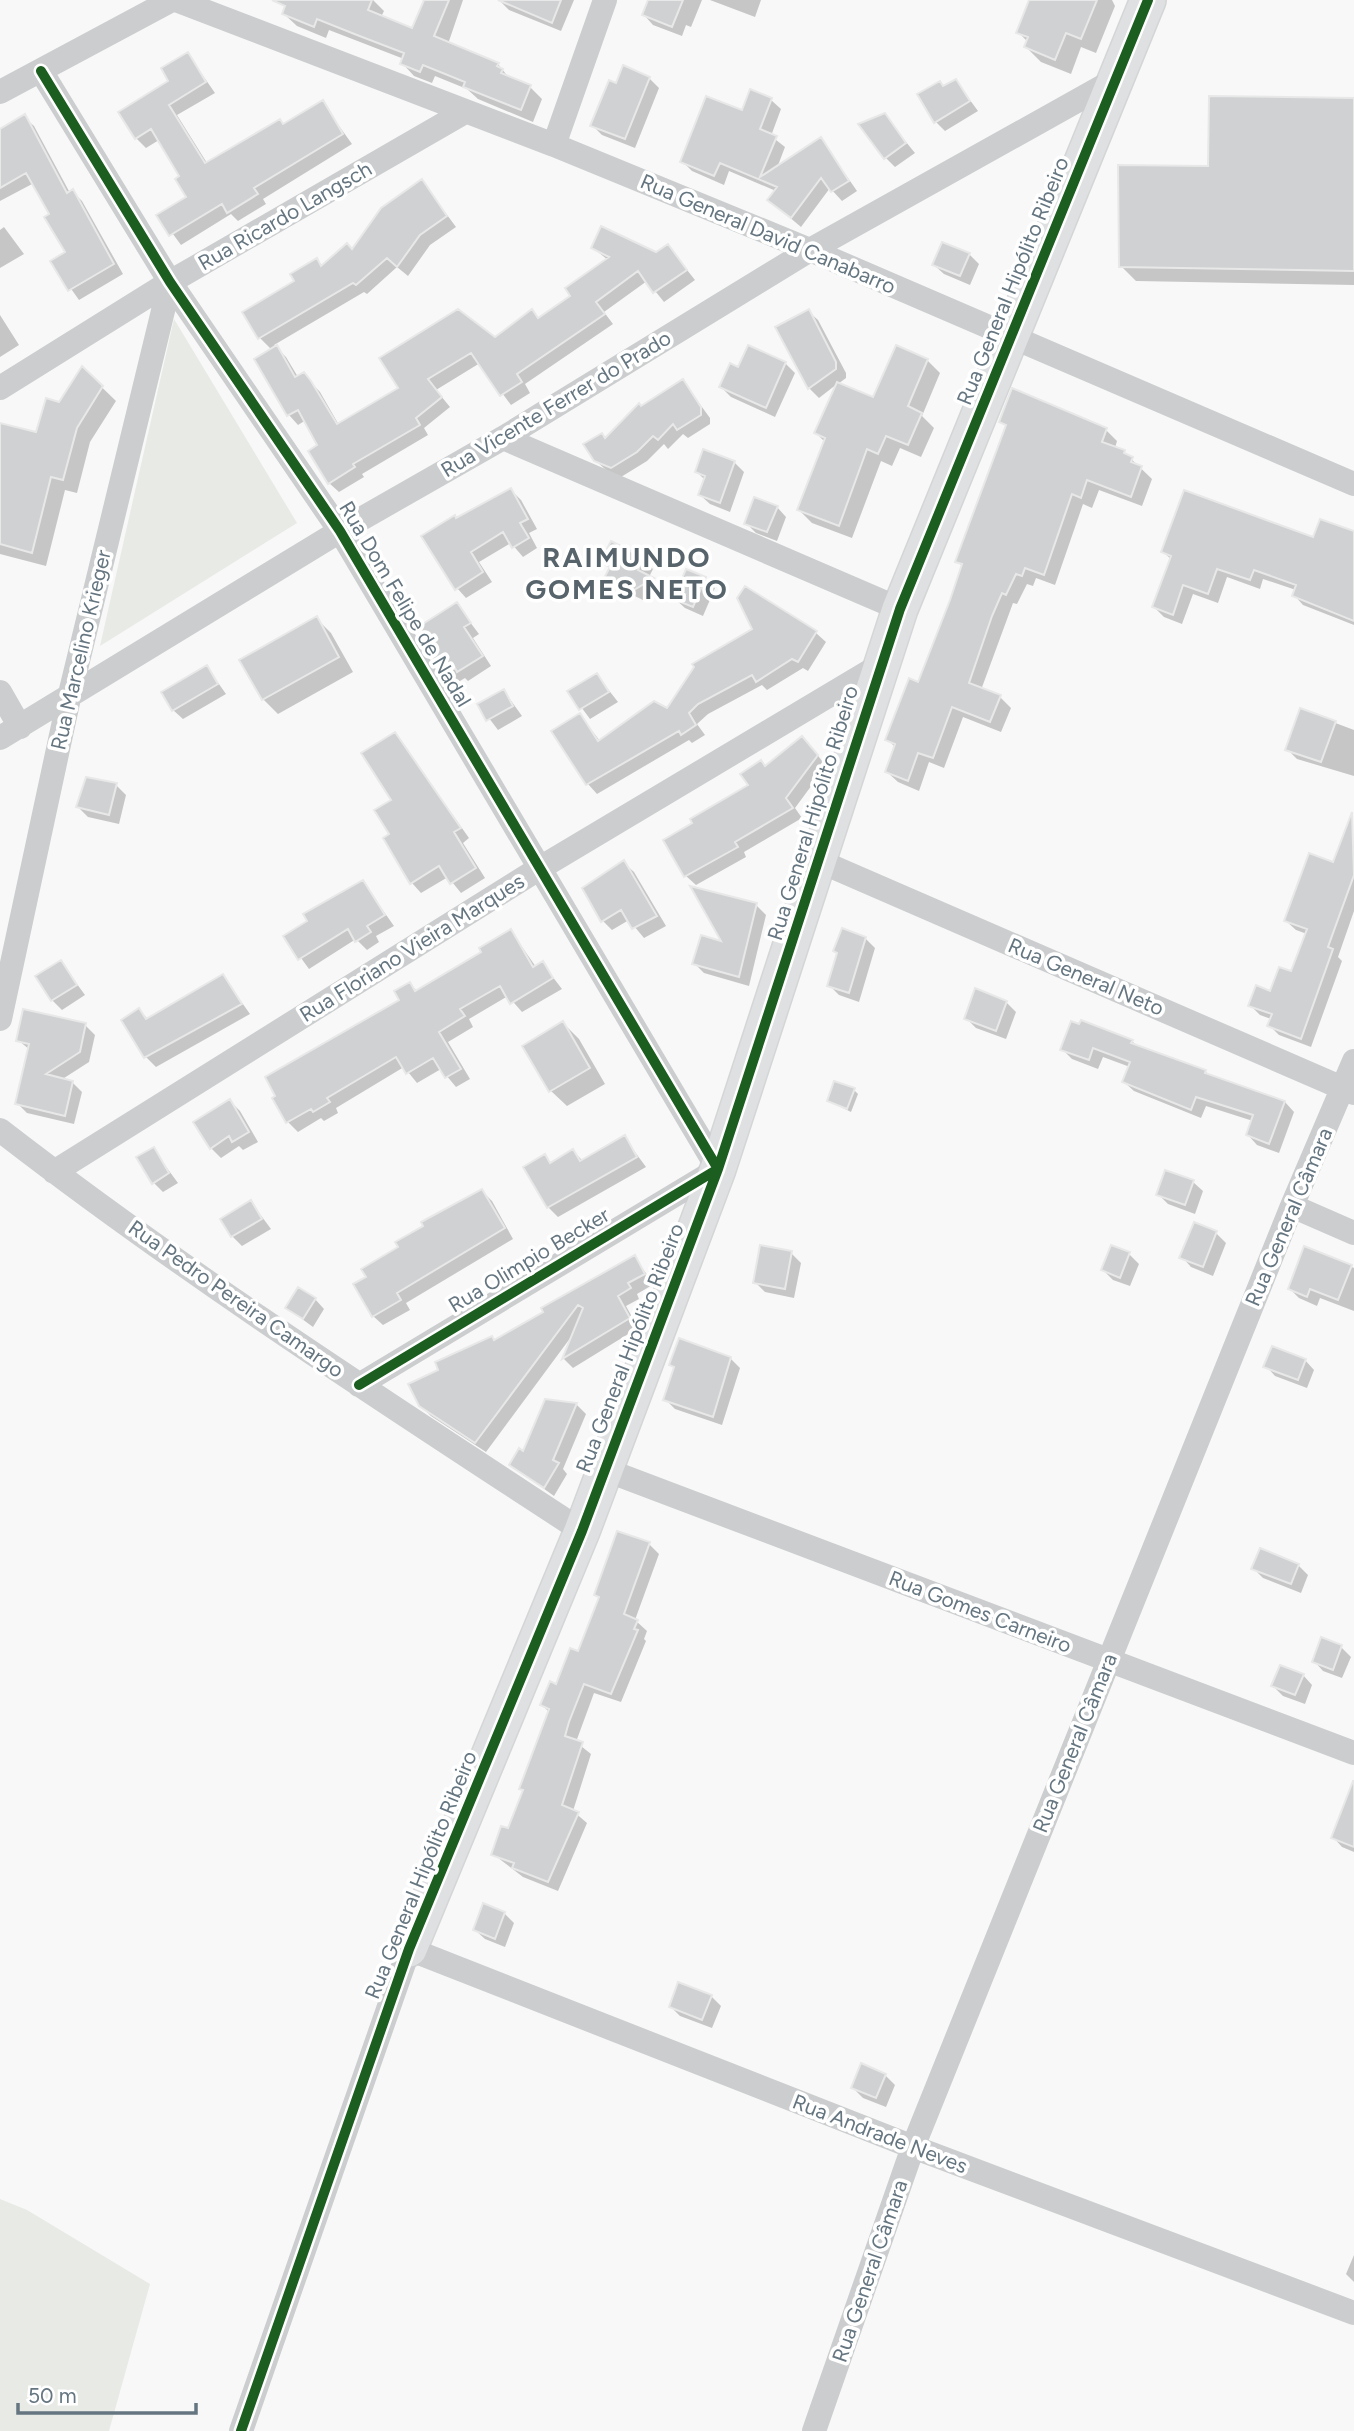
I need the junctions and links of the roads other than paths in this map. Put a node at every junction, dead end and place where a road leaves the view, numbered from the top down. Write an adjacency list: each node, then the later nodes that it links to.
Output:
1 (174, 0): 4 (street); 7 (street, Rua General David Canabarro)
2 (605, 0): 8 (street)
3 (1148, 0): 5 (street, Rua General Hipólito Ribeiro)
4 (41, 71): 6 (street); 10 (street, Rua Dom Felipe de Nadal)
5 (1116, 79): 9 (street, Rua Vicente Ferrer do Prado); 11 (street, Rua General Hipólito Ribeiro)
6 (0, 92)
7 (463, 113): 8 (street, Rua General David Canabarro); 10 (street, Rua Ricardo Langsch)
8 (554, 145): 9 (street, Rua General David Canabarro)
9 (810, 250): 11 (street, Rua General David Canabarro); 13 (street, Rua Vicente Ferrer do Prado)
10 (170, 282): 12 (street, Rua Ricardo Langsch); 15 (street, Rua Dom Felipe de Nadal); 19 (street, Rua Marcelino Krieger)
11 (1010, 337): 14 (street, Rua General David Canabarro); 16 (street, Rua General Hipólito Ribeiro)
12 (0, 388)
13 (503, 438): 15 (street, Rua Vicente Ferrer do Prado); 16 (street)
14 (1354, 484)
15 (340, 531): 19 (street, Rua Vicente Ferrer do Prado); 22 (street, Rua Dom Felipe de Nadal)
16 (900, 609): 17 (street, Rua General Hipólito Ribeiro)
17 (880, 665): 21 (street, Rua General Hipólito Ribeiro); 22 (street, Rua Floriano Vieira Marques)
18 (0, 692): 20 (street)
19 (69, 698): 20 (street, Rua Vicente Ferrer do Prado); 23 (street, Rua Marcelino Krieger)
20 (10, 732)
21 (819, 862): 25 (street, Rua General Neto); 27 (street, Rua General Hipólito Ribeiro)
22 (540, 868): 27 (street, Rua Dom Felipe de Nadal); 28 (street, Rua Floriano Vieira Marques)
23 (0, 1019)
24 (1354, 1061): 25 (street, Rua General Câmara)
25 (1348, 1091): 29 (street, Rua General Câmara)
26 (0, 1130): 28 (street, Rua Pedro Pereira Camargo)
27 (718, 1168): 31 (street, Rua Olimpio Becker); 32 (street, Rua General Hipólito Ribeiro)
28 (54, 1172): 31 (street, Rua Pedro Pereira Camargo)
29 (1292, 1206): 30 (street); 34 (street, Rua General Câmara)
30 (1354, 1233)
31 (359, 1385): 33 (street, Rua Pedro Pereira Camargo)
32 (606, 1470): 33 (street, Rua General Hipólito Ribeiro); 34 (street, Rua Gomes Carneiro)
33 (582, 1531): 36 (street, Rua General Hipólito Ribeiro)
34 (1108, 1661): 35 (street, Rua Gomes Carneiro); 37 (street, Rua General Câmara)
35 (1354, 1754)
36 (410, 1949): 37 (street, Rua Andrade Neves); 39 (street, Rua General Hipólito Ribeiro)
37 (913, 2147): 38 (street, Rua Andrade Neves); 40 (street, Rua General Câmara)
38 (1354, 2313)
39 (241, 2431)
40 (814, 2431)

